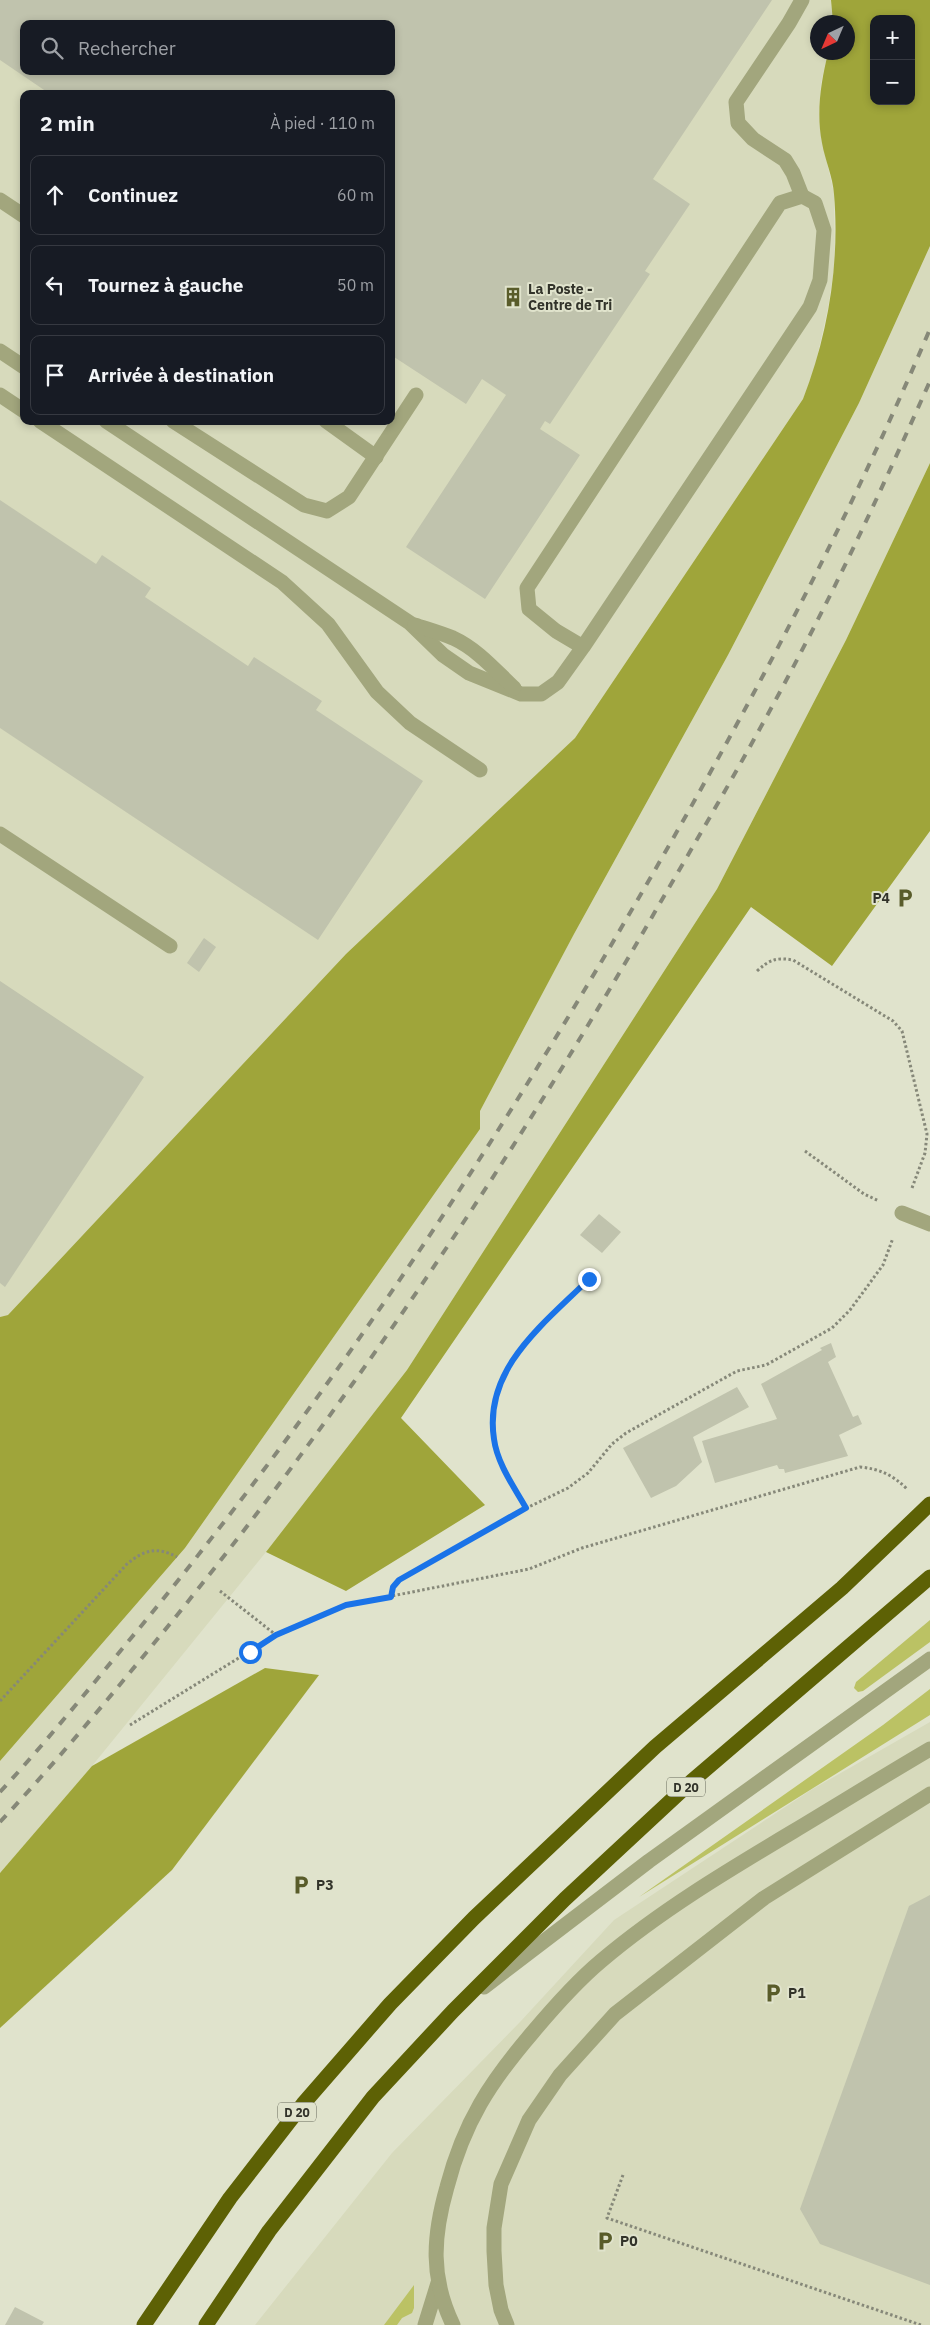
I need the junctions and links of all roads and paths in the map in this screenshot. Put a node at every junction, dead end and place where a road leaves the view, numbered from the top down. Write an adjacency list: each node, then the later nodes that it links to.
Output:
1 (802, 0): 2 (street)
2 (802, 196): 15 (street); 15 (street)
3 (0, 200): 4 (street)
4 (20, 213)
5 (0, 351): 6 (street)
6 (20, 364)
7 (0, 395): 9 (street)
8 (416, 396): 14 (street)
9 (20, 408)
10 (46, 425): 16 (street)
11 (112, 425): 15 (street)
12 (179, 425): 14 (street)
13 (332, 425): 14 (street)
14 (376, 456)
15 (583, 647)
16 (480, 770)
17 (0, 834): 18 (street)
18 (170, 946)
19 (757, 971): 21 (path)
20 (805, 1151): 21 (path)
21 (902, 1213): 22 (street); 25 (path)
22 (930, 1224)
23 (589, 1279): 25 (path)
24 (928, 1506): 29 (path); 40 (highway, D 20)
25 (526, 1508): 29 (path)
26 (177, 1557): 32 (path)
27 (930, 1577): 36 (highway, D 20)
28 (220, 1592): 30 (path)
29 (391, 1597): 30 (path)
30 (276, 1635): 33 (path)
31 (930, 1659): 36 (street)
32 (0, 1702)
33 (130, 1725)
34 (930, 1749): 38 (street)
35 (930, 1794): 39 (street)
36 (453, 2011): 41 (highway, D 20)
37 (623, 2174): 46 (path)
38 (438, 2283): 42 (street); 43 (street)
39 (501, 2310): 44 (street); 45 (street)
40 (144, 2325)
41 (206, 2325)
42 (426, 2325)
43 (453, 2325)
44 (496, 2325)
45 (507, 2325)
46 (921, 2325)

